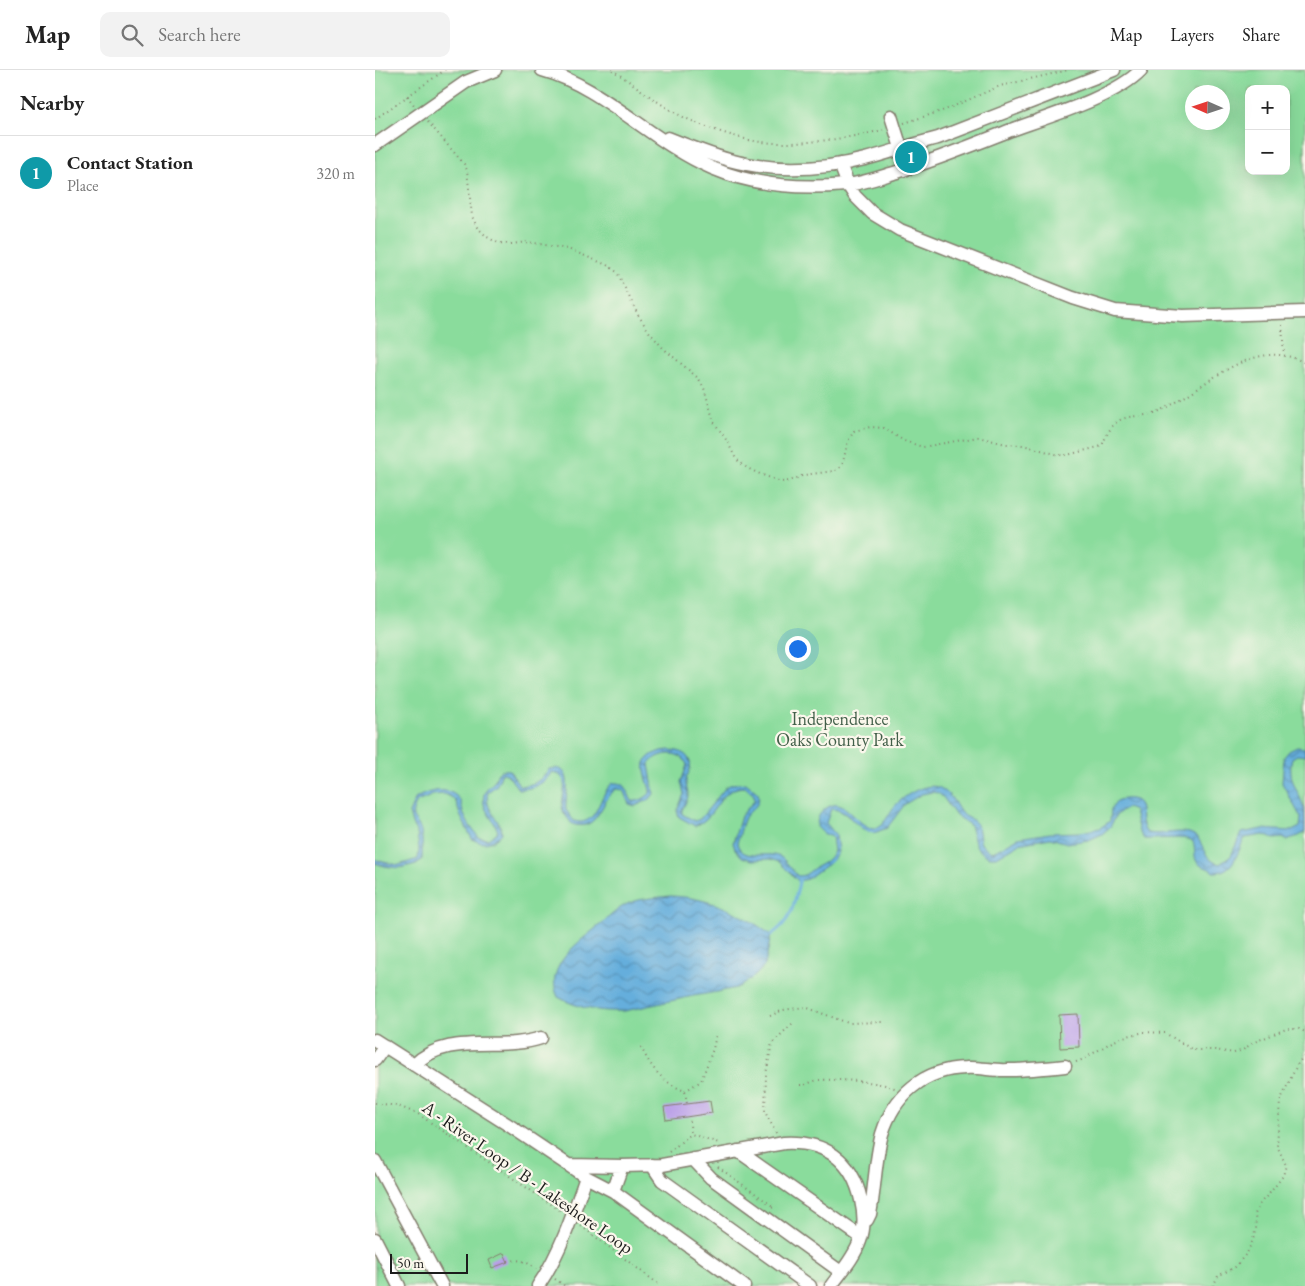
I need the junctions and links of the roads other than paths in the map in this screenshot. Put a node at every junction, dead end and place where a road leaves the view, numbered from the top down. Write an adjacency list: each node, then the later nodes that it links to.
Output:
1 (495, 70): 8 (lane)
2 (541, 70): 6 (lane)
3 (1114, 70): 7 (lane)
4 (1141, 70): 10 (lane)
5 (892, 121): 9 (lane)
6 (649, 132): 11 (lane); 12 (lane)
7 (938, 138): 9 (lane); 10 (lane)
8 (375, 145)
9 (901, 148): 11 (lane)
10 (945, 156): 12 (lane)
11 (840, 164): 12 (lane)
12 (847, 185): 13 (lane)
13 (1305, 312)
14 (541, 1038): 17 (lane)
15 (380, 1043): 16 (lane); 17 (lane)
16 (375, 1060)
17 (414, 1065): 22 (lane)
18 (1065, 1066): 27 (lane)
19 (738, 1151): 20 (lane); 27 (lane); 27 (lane)
20 (693, 1159): 23 (lane); 29 (lane)
21 (375, 1161): 31 (lane)
22 (567, 1164): 24 (lane); 25 (lane)
23 (652, 1165): 24 (lane); 34 (lane)
24 (622, 1166): 26 (lane)
25 (586, 1177): 26 (lane); 32 (lane)
26 (613, 1191): 33 (lane)
27 (862, 1233): 29 (lane)
28 (375, 1239): 30 (lane)
29 (841, 1272): 35 (lane)
30 (399, 1286)
31 (442, 1286)
32 (538, 1286)
33 (744, 1286)
34 (810, 1286)
35 (831, 1286)

